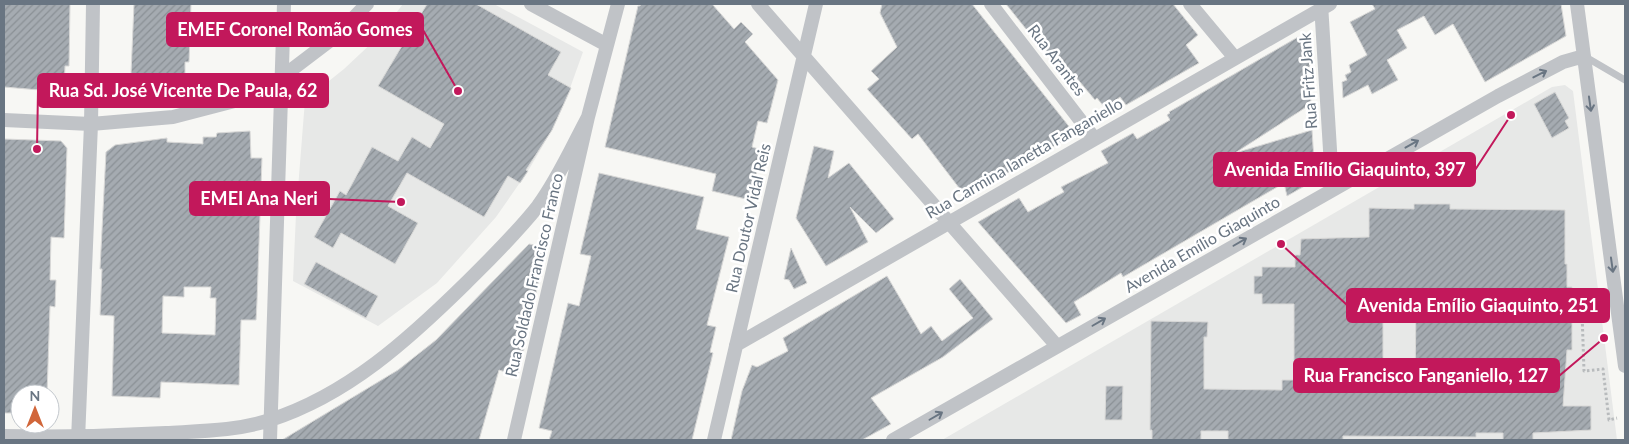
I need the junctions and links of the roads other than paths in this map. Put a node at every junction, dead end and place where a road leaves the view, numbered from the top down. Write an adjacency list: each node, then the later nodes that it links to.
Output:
1 (93, 4): 20 (street)
2 (284, 4): 16 (street)
3 (367, 4): 16 (street)
4 (531, 4): 12 (street)
5 (618, 4): 12 (street)
6 (758, 4): 13 (street)
7 (816, 4): 13 (street, Rua Doutor Vidal Reis)
8 (991, 4): 21 (street, Rua Arantes)
9 (1190, 4): 15 (street)
10 (1577, 4): 14 (street)
11 (1324, 6): 15 (street, Rua Carmina Ianetta Fanganiello); 22 (street, Rua Fritz Jank)
12 (607, 45): 18 (street)
13 (804, 55): 23 (street); 24 (street, Rua Doutor Vidal Reis)
14 (1584, 56): 17 (lane); 22 (street, Avenida Emílio Giaquinto, one-way to 14); 26 (street, one-way to 26)
15 (1235, 58): 21 (street, Rua Carmina Ianetta Fanganiello)
16 (282, 77): 20 (street); 27 (street)
17 (1625, 80)
18 (588, 117): 27 (street); 31 (street, Rua Soldado Francisco Franco)
19 (4, 120): 20 (street)
20 (92, 124): 29 (street)
21 (1094, 138): 23 (street, Rua Carmina Ianetta Fanganiello)
22 (1339, 185): 25 (street, Avenida Emílio Giaquinto, one-way to 22)
23 (949, 220): 24 (street, Rua Carmina Ianetta Fanganiello); 25 (street)
24 (736, 345): 32 (street, Rua Doutor Vidal Reis)
25 (1057, 346): 33 (street, Avenida Emílio Giaquinto, one-way to 25)
26 (1625, 366)
27 (271, 420): 29 (street); 30 (street)
28 (4, 436): 29 (street)
29 (78, 439)
30 (270, 440)
31 (514, 440)
32 (714, 440)
33 (893, 440)

